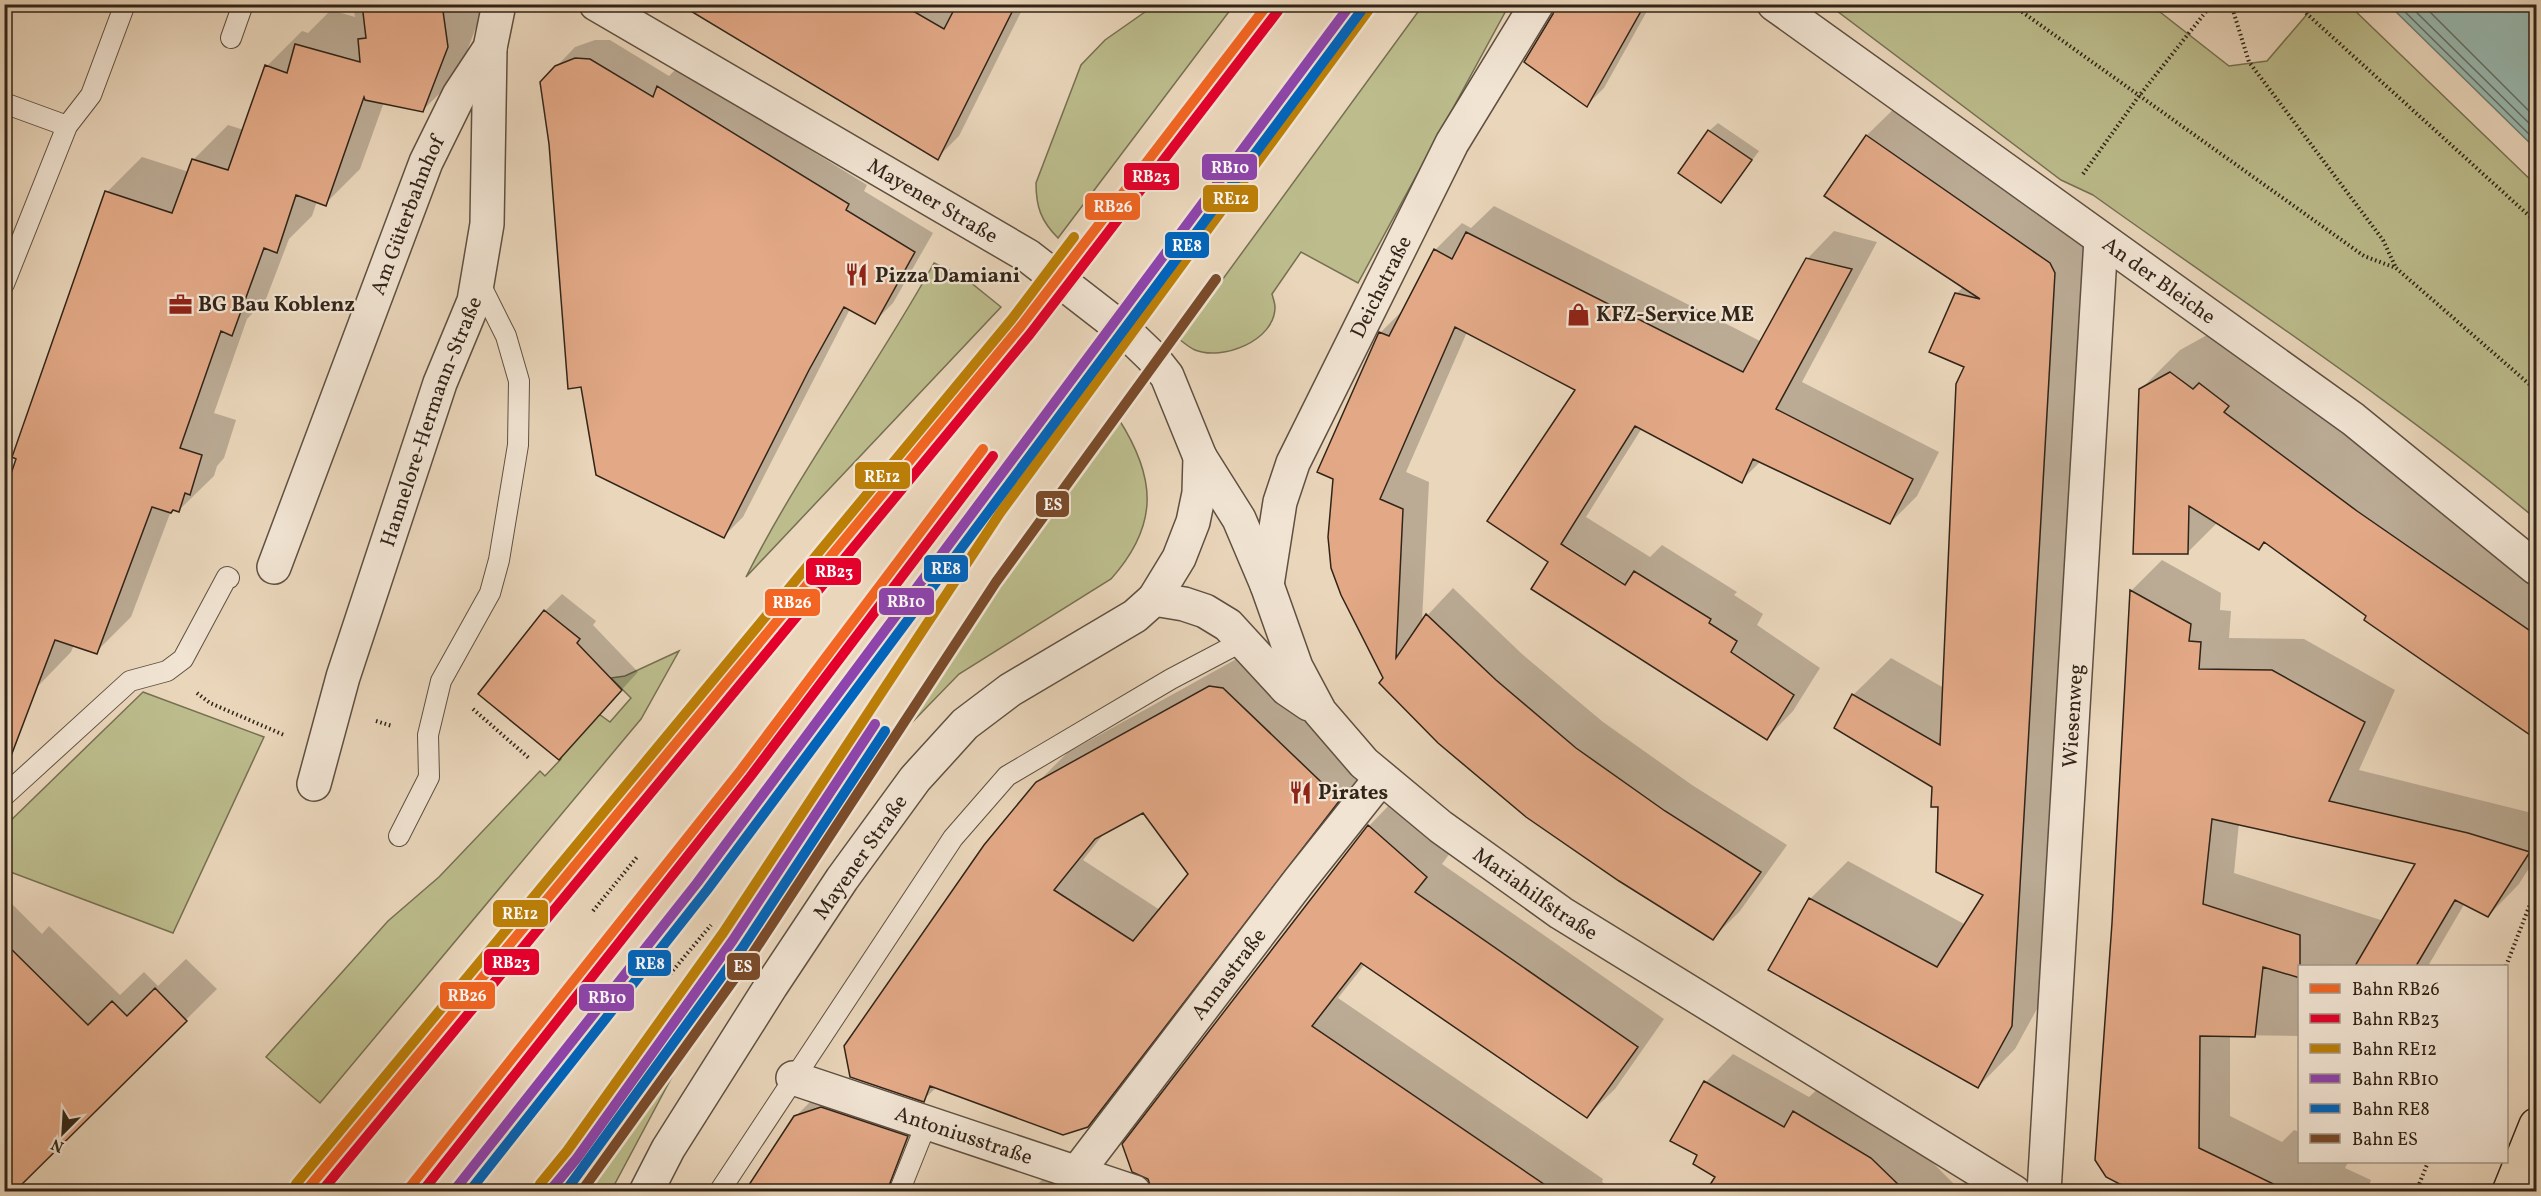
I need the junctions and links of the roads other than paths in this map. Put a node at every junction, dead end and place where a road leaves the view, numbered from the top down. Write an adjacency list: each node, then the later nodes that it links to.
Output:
1 (125, 4): 10 (lane)
2 (243, 4): 7 (lane)
3 (499, 4): 8 (street, Am Güterbahnhof)
4 (596, 4): 14 (street, Mayener Straße)
5 (1537, 4): 18 (street, Deichstraße)
6 (1774, 4): 11 (street, An der Bleiche)
7 (231, 38)
8 (490, 48): 12 (street, Hannelore-Hermann-Straße); 15 (street, Am Güterbahnhof)
9 (4, 103): 10 (lane)
10 (67, 126): 13 (lane)
11 (2101, 239): 16 (street, An der Bleiche); 35 (street, Wiesenweg)
12 (478, 279): 23 (street, Hannelore-Hermann-Straße); 25 (lane)
13 (4, 284)
14 (1200, 457): 18 (street, Mariahilfstraße); 19 (street, Mayener Straße)
15 (274, 567)
16 (2536, 568)
17 (229, 578): 24 (lane)
18 (1267, 585): 21 (street, Mariahilfstraße)
19 (1155, 599): 20 (street); 30 (street, Mayener Straße)
20 (1243, 641): 21 (street); 26 (lane)
21 (1320, 712): 22 (street, Mariahilfstraße)
22 (1381, 778): 29 (street, Annastraße); 34 (street, Mariahilfstraße)
23 (314, 784)
24 (4, 796)
25 (399, 836)
26 (793, 1078): 27 (street, Antoniusstraße); 31 (lane)
27 (927, 1122): 29 (street, Antoniusstraße); 32 (lane)
28 (2533, 1134): 36 (highway)
29 (1078, 1171): 33 (street, Antoniusstraße)
30 (646, 1191)
31 (719, 1191)
32 (900, 1191)
33 (1134, 1191)
34 (2014, 1191)
35 (2044, 1191)
36 (2509, 1191)

